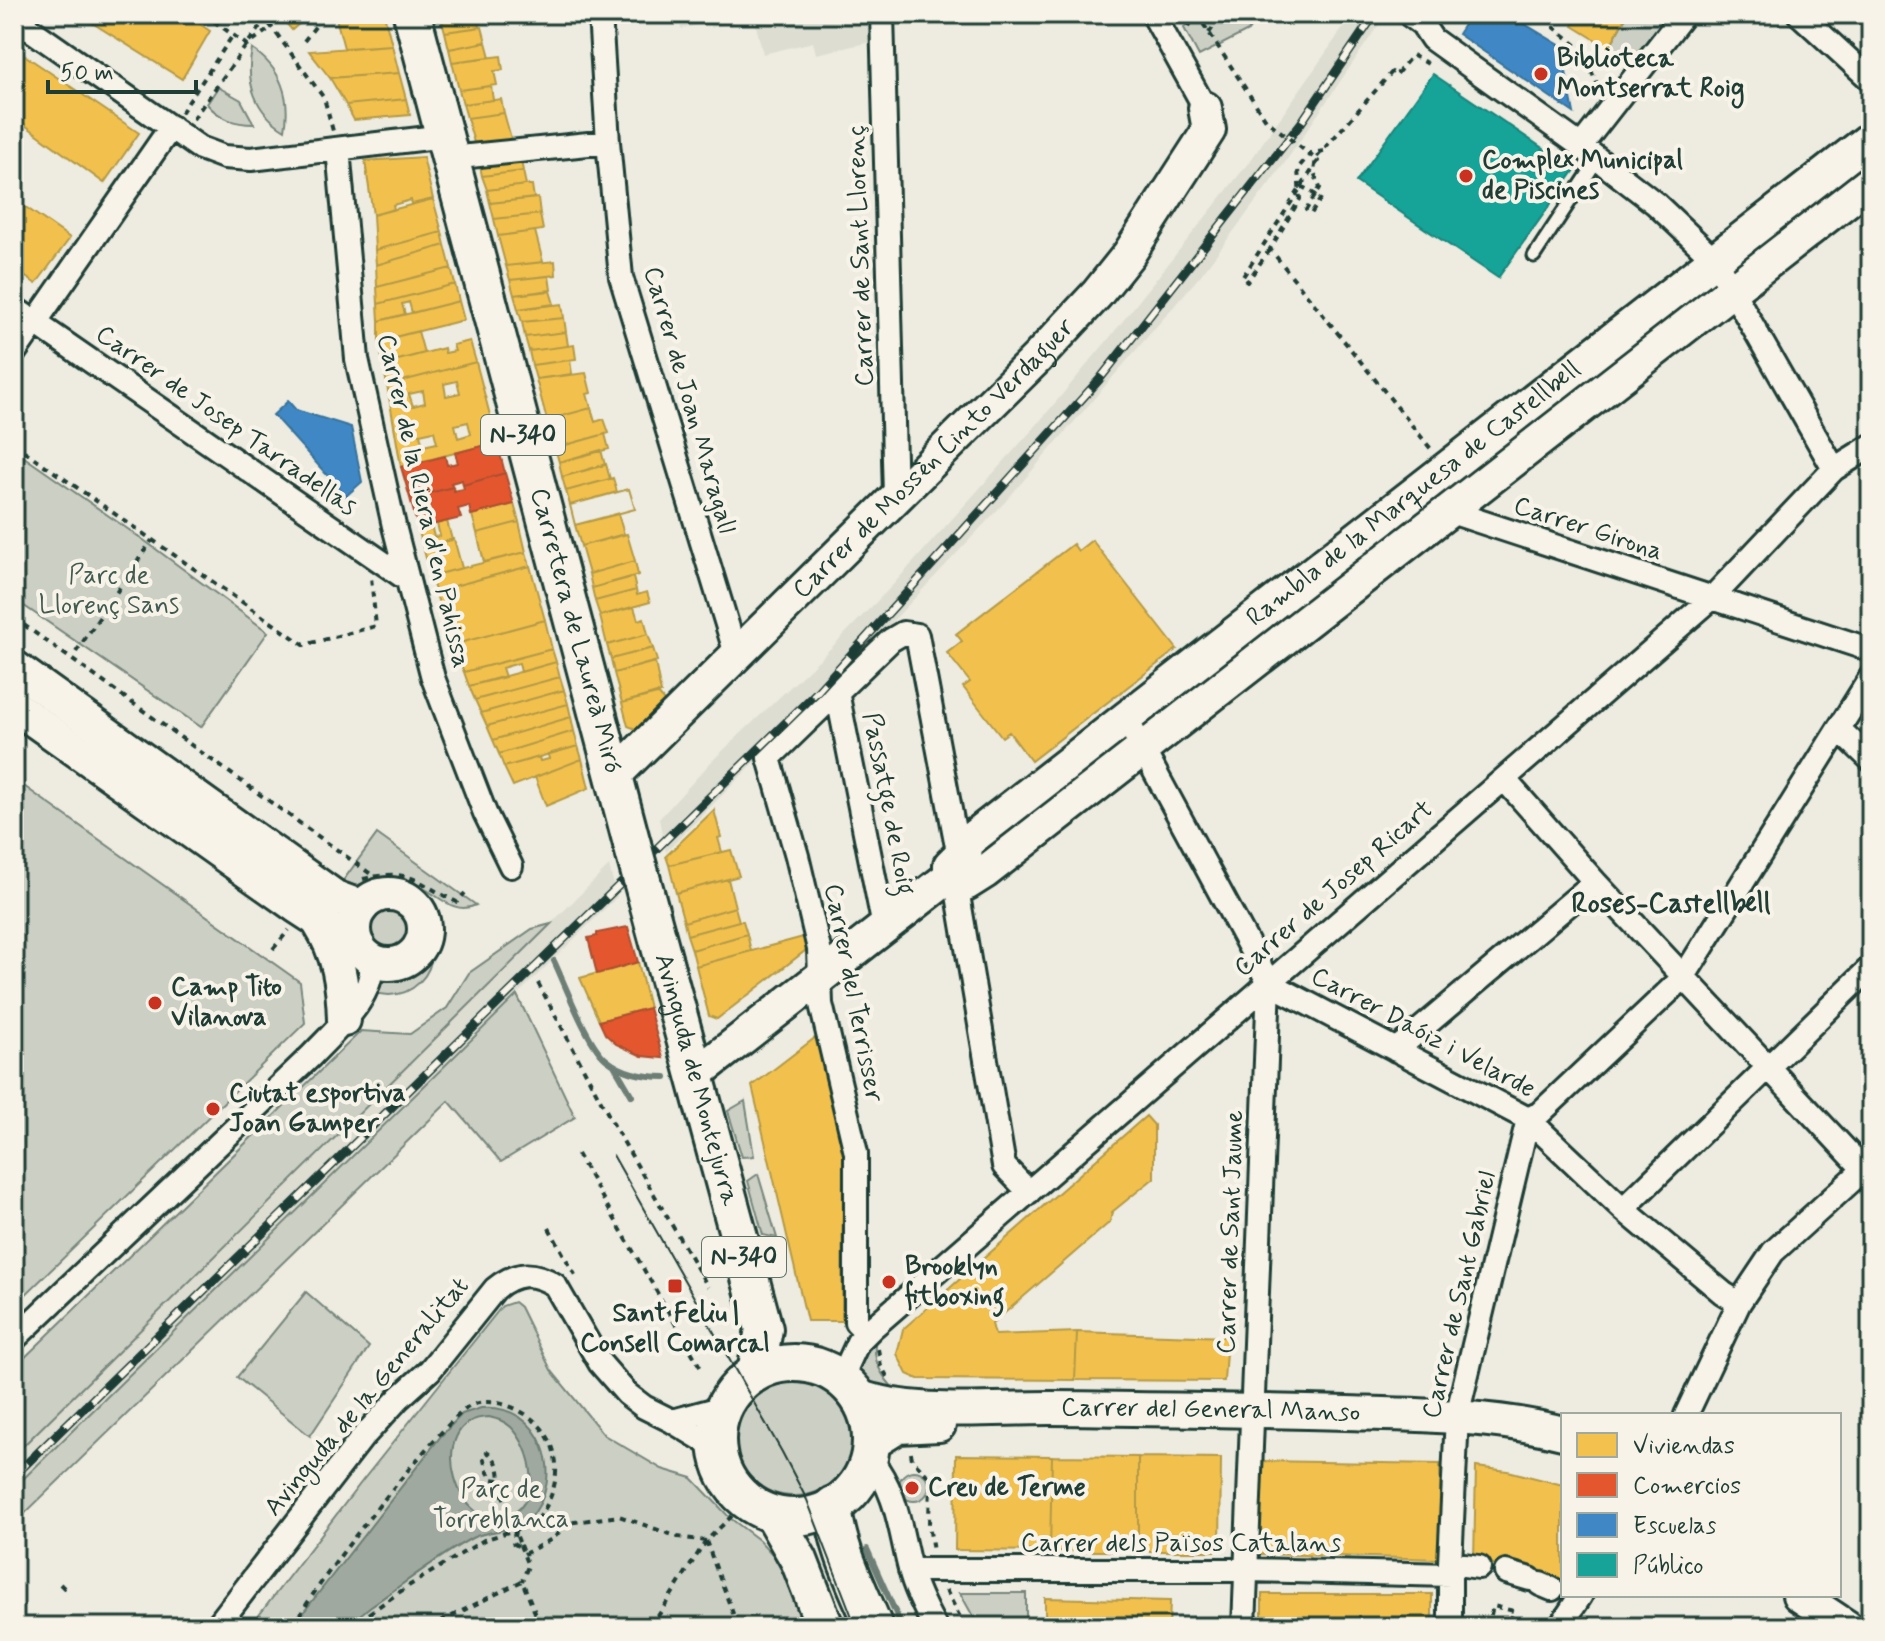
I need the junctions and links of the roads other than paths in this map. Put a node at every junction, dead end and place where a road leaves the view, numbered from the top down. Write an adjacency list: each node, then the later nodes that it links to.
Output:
1 (412, 14): 15 (main road, Carretera de Laureà Miró / N-340)
2 (600, 14): 13 (street, Carrer de Joan Maragall)
3 (882, 14): 26 (street, Carrer de Sant Llorenç)
4 (1153, 14): 10 (street)
5 (1684, 14): 16 (street)
6 (1799, 14): 9 (street)
7 (14, 18): 11 (street)
8 (1420, 18): 16 (street)
9 (1871, 80)
10 (1205, 108): 26 (street, Carrer de Mossèn Cinto Verdaguer)
11 (177, 131): 14 (street); 22 (street)
12 (1871, 138): 19 (street, Rambla de la Marquesa de Castellbell)
13 (608, 142): 15 (street); 31 (street, Carrer de Joan Maragall)
14 (338, 149): 15 (street); 28 (street, Carrer de la Riera d'en Pahissa)
15 (455, 150): 40 (main road, Carretera de Laureà Miró / N-340)
16 (1590, 152): 18 (lane); 19 (street)
17 (1871, 182): 20 (street, Rambla de la Marquesa de Castellbell)
18 (1534, 256)
19 (1715, 260): 20 (street); 36 (street, Rambla de la Marquesa de Castellbell)
20 (1732, 290): 25 (street); 27 (street, Rambla de la Marquesa de Castellbell)
21 (14, 308): 22 (street, Carrer de Josep Tarradellas)
22 (35, 322): 23 (street); 28 (street, Carrer de Josep Tarradellas)
23 (14, 353)
24 (1871, 446): 25 (street, Carrer de Josep Ricart)
25 (1834, 469): 29 (street, Carrer de Josep Ricart)
26 (895, 496): 31 (street, Carrer de Mossèn Cinto Verdaguer)
27 (1448, 511): 29 (street, Carrer Girona); 38 (street, Rambla de la Marquesa de Castellbell)
28 (408, 580): 43 (street, Carrer de la Riera d'en Pahissa)
29 (1711, 599): 30 (street, Carrer Girona); 41 (street, Carrer de Josep Ricart)
30 (1871, 650)
31 (736, 654): 40 (street, Carrer de Mossèn Cinto Verdaguer)
32 (14, 667): 46 (street)
33 (1871, 677): 37 (street)
34 (837, 692): 44 (street); 48 (street, Passatge de Roig); 51 (street, Carrer del Terrisser)
35 (14, 706): 47 (street)
36 (1126, 718): 38 (street, Carrer Daóiz i Velarde); 44 (street, Rambla de la Marquesa de Castellbell)
37 (1839, 729): 39 (street); 52 (street)
38 (1143, 749): 44 (street, Rambla de la Marquesa de Castellbell); 53 (street, Carrer Daóiz i Velarde)
39 (1871, 760)
40 (613, 777): 42 (main road, Carretera de Laureà Miró / N-340)
41 (1504, 779): 45 (street); 53 (street, Carrer de Josep Ricart)
42 (636, 860): 57 (main road, Avinguda de Montejurra / N-340)
43 (511, 866)
44 (961, 869): 48 (street, Rambla de la Marquesa de Castellbell); 60 (street)
45 (1595, 882): 52 (street); 55 (street)
46 (362, 907): 49 (street); 49 (street)
47 (304, 924): 49 (street); 54 (street)
48 (884, 927): 51 (street, Rambla de la Marquesa de Castellbell)
49 (365, 953): 54 (street)
50 (1871, 967): 56 (street)
51 (820, 977): 57 (street, Rambla de la Marquesa de Castellbell); 64 (street, Carrer del Terrisser)
52 (1683, 978): 56 (street); 58 (street)
53 (1269, 983): 55 (street, Carrer Daóiz i Velarde); 60 (street, Carrer de Josep Ricart); 71 (street, Carrer de Sant Jaume)
54 (344, 1020): 65 (street)
55 (1396, 1050): 58 (street, Carrer Daóiz i Velarde)
56 (1768, 1068): 59 (street); 61 (street)
57 (695, 1075): 63 (main road, Avinguda de Montejurra / N-340)
58 (1528, 1119): 61 (street, Carrer Daóiz i Velarde); 73 (street, Carrer de Sant Gabriel)
59 (1868, 1170): 62 (street)
60 (1029, 1192): 64 (street, Carrer de Josep Ricart)
61 (1623, 1209): 62 (street, Carrer Daóiz i Velarde)
62 (1739, 1303): 70 (street)
63 (764, 1329): 66 (main road); 67 (main road, Avinguda de Montejurra / N-340)
64 (873, 1336): 68 (street, Carrer de Josep Ricart)
65 (14, 1339)
66 (804, 1363): 67 (main road); 68 (main road)
67 (756, 1372): 69 (main road)
68 (849, 1387): 71 (street, Carrer del General Manso); 76 (main road)
69 (724, 1407): 72 (street); 75 (main road)
70 (1687, 1413)
71 (1252, 1420): 73 (street, Carrer del General Manso); 76 (street, Carrer del General Manso); 82 (street, Carrer de Sant Jaume)
72 (672, 1421): 75 (street, Avinguda de la Generalitat); 87 (street, Avinguda de la Generalitat)
73 (1457, 1425): 74 (street, Carrer del General Manso); 77 (street, Carrer del General Manso); 80 (street, Carrer de Sant Gabriel)
74 (1561, 1432)
75 (720, 1450): 79 (main road)
76 (871, 1451): 78 (main road); 81 (street)
77 (1561, 1453)
78 (833, 1505): 79 (main road); 89 (main road)
79 (773, 1515): 88 (main road)
80 (1450, 1569): 82 (street, Carrer dels Països Catalans); 83 (street, Carrer dels Països Catalans); 92 (street, Carrer de Sant Gabriel)
81 (910, 1570): 82 (street, Carrer dels Països Catalans); 90 (street)
82 (1246, 1570): 91 (street, Carrer de Sant Jaume)
83 (1556, 1591): 93 (street)
84 (1802, 1597): 94 (street)
85 (1838, 1597): 86 (street)
86 (1871, 1620)
87 (216, 1627)
88 (825, 1627)
89 (874, 1627)
90 (935, 1627)
91 (1244, 1627)
92 (1450, 1627)
93 (1560, 1627)
94 (1847, 1627)

